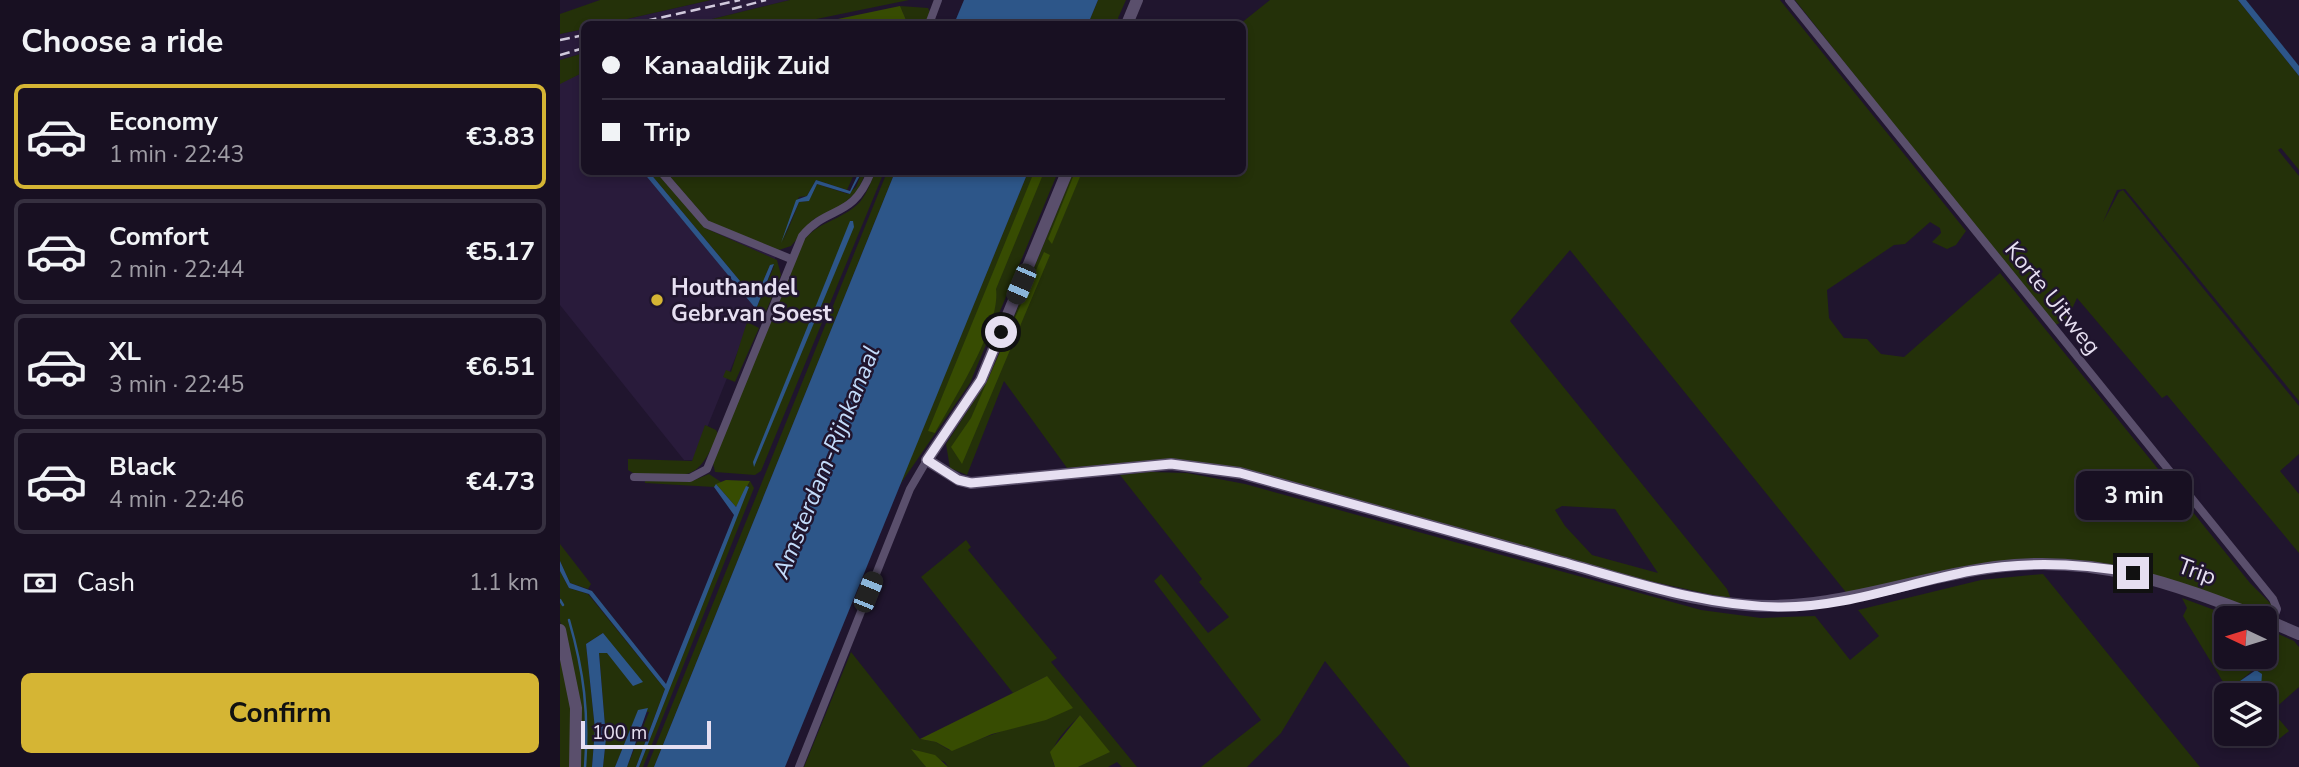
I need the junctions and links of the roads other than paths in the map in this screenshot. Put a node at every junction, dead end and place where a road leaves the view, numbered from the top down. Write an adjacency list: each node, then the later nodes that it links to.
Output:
1 (938, 0): 4 (street)
2 (1136, 0): 5 (street)
3 (1790, 0): 13 (street, Korte Uitweg)
4 (930, 21)
5 (1128, 21)
6 (664, 175): 9 (street)
7 (870, 175): 9 (street)
8 (1066, 175): 10 (street)
9 (791, 259): 11 (street)
10 (927, 460): 12 (street, Trip); 18 (street)
11 (634, 477)
12 (2228, 606)
13 (2276, 606)
14 (2277, 625): 16 (street, Trip)
15 (560, 630): 17 (street)
16 (2299, 634)
17 (575, 767)
18 (799, 767)

